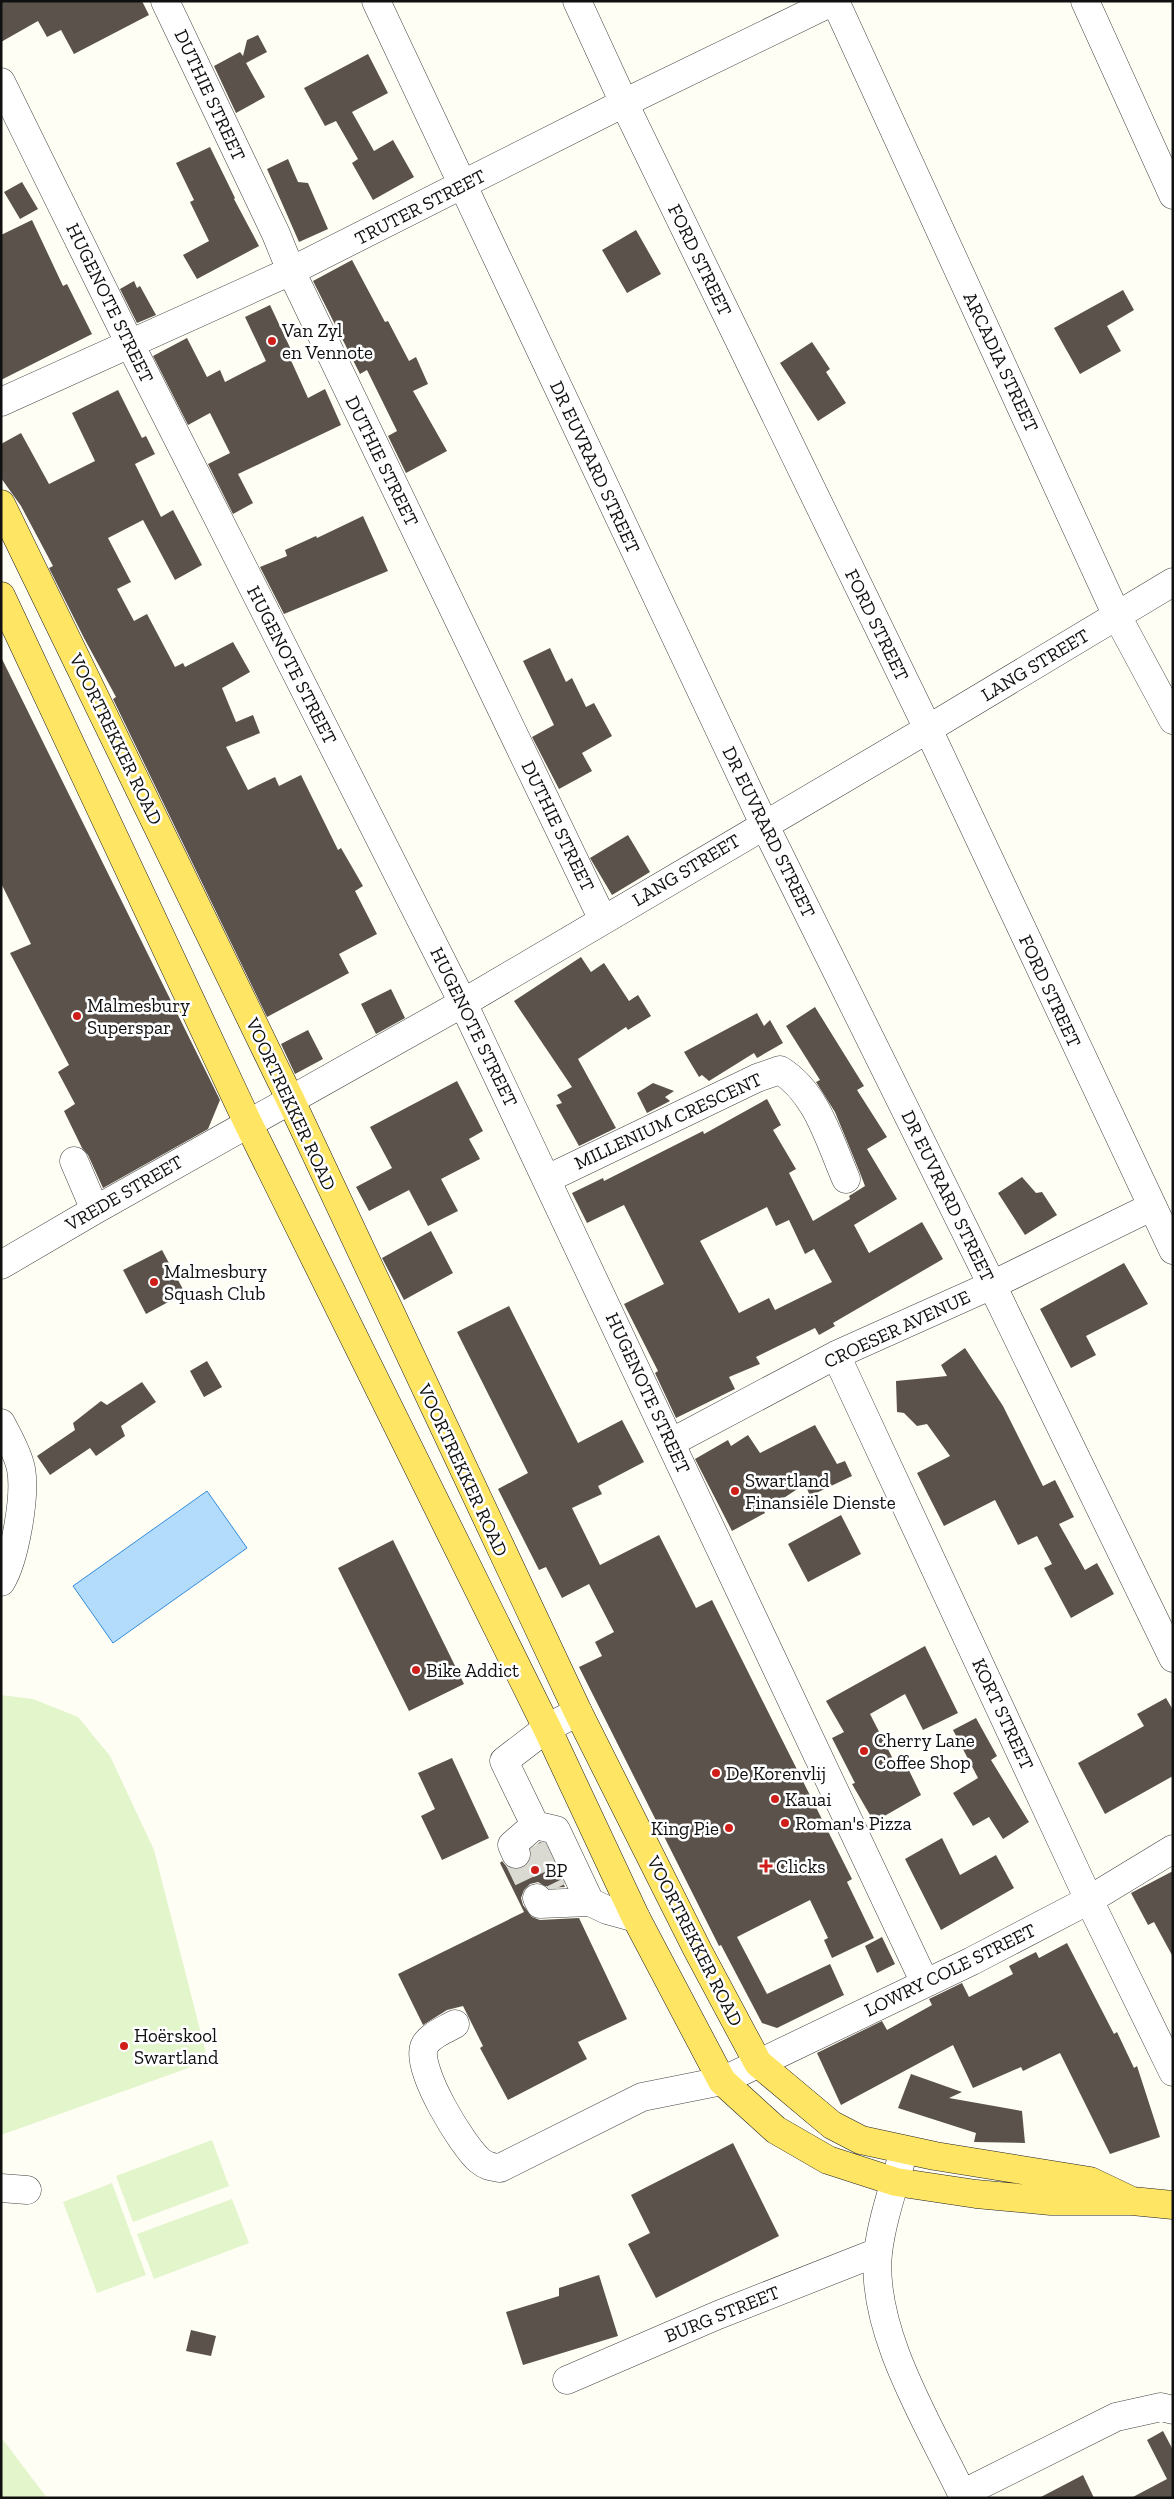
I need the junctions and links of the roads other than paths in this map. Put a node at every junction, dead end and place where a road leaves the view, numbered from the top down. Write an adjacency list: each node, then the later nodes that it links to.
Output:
1 (165, 1): 10 (street, DUTHIE STREET)
2 (376, 1): 8 (street, DR EUVRARD STREET)
3 (577, 1): 7 (street, FORD STREET)
4 (834, 1): 7 (street, TRUTER STREET); 16 (street, ARCADIA STREET)
5 (1085, 1): 9 (street)
6 (1, 82): 11 (street, HUGENOTE STREET)
7 (624, 103): 8 (street, TRUTER STREET); 18 (street, FORD STREET)
8 (462, 186): 10 (street, TRUTER STREET); 19 (street, DR EUVRARD STREET)
9 (1173, 194)
10 (291, 271): 11 (street, TRUTER STREET); 20 (street, DUTHIE STREET)
11 (129, 342): 12 (street, TRUTER STREET); 21 (street, HUGENOTE STREET)
12 (1, 402)
13 (1, 504): 22 (main road, VOORTREKKER ROAD)
14 (1173, 582): 16 (street, LANG STREET)
15 (1, 596): 23 (main road, VOORTREKKER ROAD)
16 (1117, 616): 17 (street, ARCADIA STREET); 18 (street, LANG STREET)
17 (1173, 720)
18 (928, 729): 19 (street, LANG STREET); 27 (street, FORD STREET)
19 (764, 824): 20 (street, LANG STREET); 31 (street, DR EUVRARD STREET)
20 (603, 920): 21 (street, LANG STREET)
21 (463, 1003): 22 (street, LANG STREET); 25 (street, HUGENOTE STREET)
22 (291, 1101): 23 (street, LANG STREET); 37 (main road, VOORTREKKER ROAD)
23 (248, 1123): 28 (street, VREDE STREET); 38 (main road, VOORTREKKER ROAD)
24 (74, 1161): 28 (street)
25 (547, 1179): 26 (street, MILLENIUM CRESCENT); 34 (street, HUGENOTE STREET)
26 (846, 1179)
27 (1151, 1207): 29 (street, FORD STREET); 31 (street, CROESER AVENUE)
28 (94, 1210): 30 (street, VREDE STREET)
29 (1173, 1250)
30 (1, 1265)
31 (992, 1285): 32 (street, CROESER AVENUE); 36 (street, DR EUVRARD STREET)
32 (836, 1355): 34 (street, CROESER AVENUE); 41 (street, KORT STREET)
33 (1, 1423): 35 (street)
34 (672, 1442): 44 (street, HUGENOTE STREET)
35 (1, 1582)
36 (1173, 1658)
37 (578, 1712): 38 (street); 46 (main road, VOORTREKKER ROAD)
38 (546, 1728): 42 (street); 43 (main road, VOORTREKKER ROAD)
39 (1173, 1849): 41 (street, LOWRY COLE STREET)
40 (551, 1897): 42 (street)
41 (1089, 1900): 44 (street, LOWRY COLE STREET); 47 (street, KORT STREET)
42 (590, 1902): 43 (street)
43 (636, 1918): 48 (main road, VOORTREKKER ROAD)
44 (924, 1983): 46 (street, LOWRY COLE STREET)
45 (454, 2024): 48 (street, LOWRY COLE STREET)
46 (758, 2063): 48 (street, LOWRY COLE STREET); 49 (main road, VOORTREKKER ROAD)
47 (1173, 2072)
48 (722, 2081): 50 (main road, VOORTREKKER ROAD)
49 (904, 2150): 50 (street); 51 (main road, VOORTREKKER ROAD)
50 (896, 2182): 51 (main road, VOORTREKKER ROAD); 53 (street)
51 (1132, 2201): 52 (main road, VOORTREKKER ROAD)
52 (1173, 2205)
53 (878, 2252): 54 (street, BURG STREET); 56 (street)
54 (567, 2380)
55 (1173, 2410): 56 (street)
56 (963, 2496)

